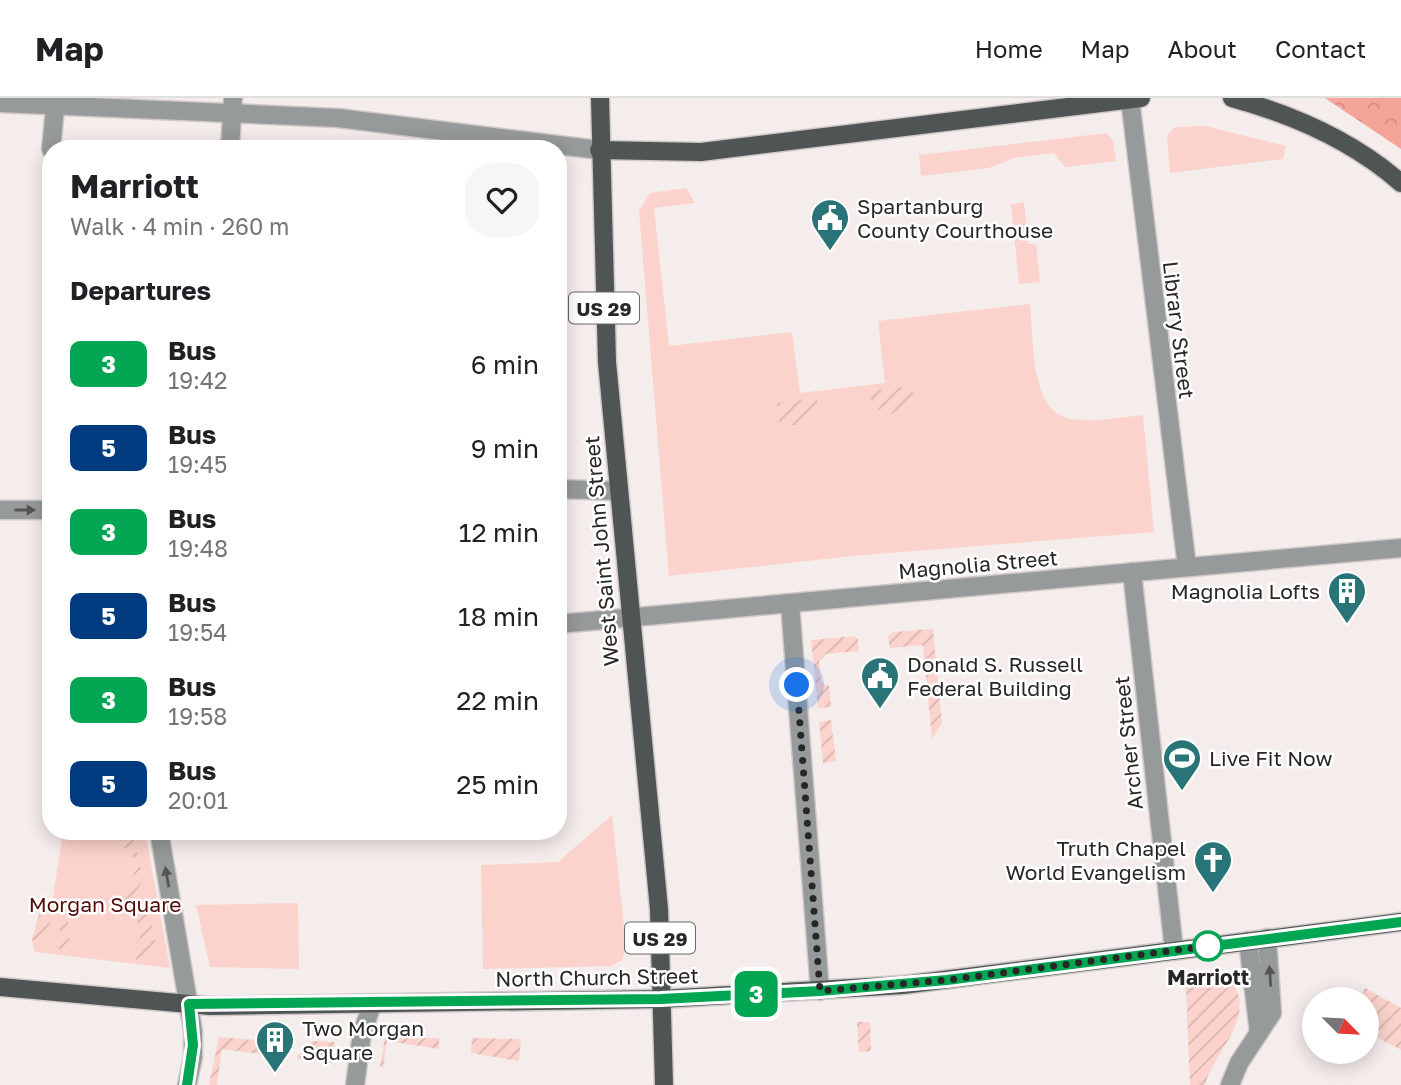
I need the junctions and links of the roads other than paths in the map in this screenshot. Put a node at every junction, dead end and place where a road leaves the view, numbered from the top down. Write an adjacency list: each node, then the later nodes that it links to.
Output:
1 (600, 98): 12 (main road, West Saint John Street / US 29)
2 (1141, 98): 4 (main road)
3 (1232, 98): 13 (main road)
4 (1130, 99): 12 (main road); 19 (street, Library Street)
5 (49, 101): 6 (street); 7 (street); 8 (street)
6 (0, 103)
7 (232, 105): 9 (street); 10 (street)
8 (51, 140)
9 (230, 140)
10 (517, 140)
11 (567, 146): 12 (street)
12 (599, 150): 15 (main road, West Saint John Street / US 29)
13 (1401, 183)
14 (567, 489): 15 (street)
15 (617, 491): 22 (main road, West Saint John Street / US 29)
16 (0, 510): 17 (street, one-way to 17)
17 (42, 510)
18 (1401, 548): 19 (street, Magnolia Street)
19 (1187, 567): 20 (street, Magnolia Street)
20 (1132, 572): 21 (street, Magnolia Street); 28 (street, Archer Street)
21 (790, 604): 22 (street, Magnolia Street); 30 (street)
22 (630, 618): 23 (street, Magnolia Street); 31 (main road, West Saint John Street / US 29)
23 (567, 623)
24 (161, 840): 32 (street, one-way to 24)
25 (1401, 922): 26 (main road, North Church Street)
26 (1267, 938): 27 (main road, North Church Street); 34 (street, one-way to 26)
27 (1248, 941): 28 (main road, North Church Street); 34 (street)
28 (1174, 950): 30 (main road, North Church Street)
29 (0, 989): 32 (main road, North Church Street)
30 (820, 991): 31 (main road, North Church Street)
31 (661, 999): 33 (main road, North Church Street); 37 (main road, US 29)
32 (189, 1004): 33 (main road, North Church Street); 35 (street)
33 (372, 1004): 36 (street)
34 (1259, 1033): 38 (street)
35 (187, 1085)
36 (355, 1085)
37 (664, 1085)
38 (1230, 1085)

